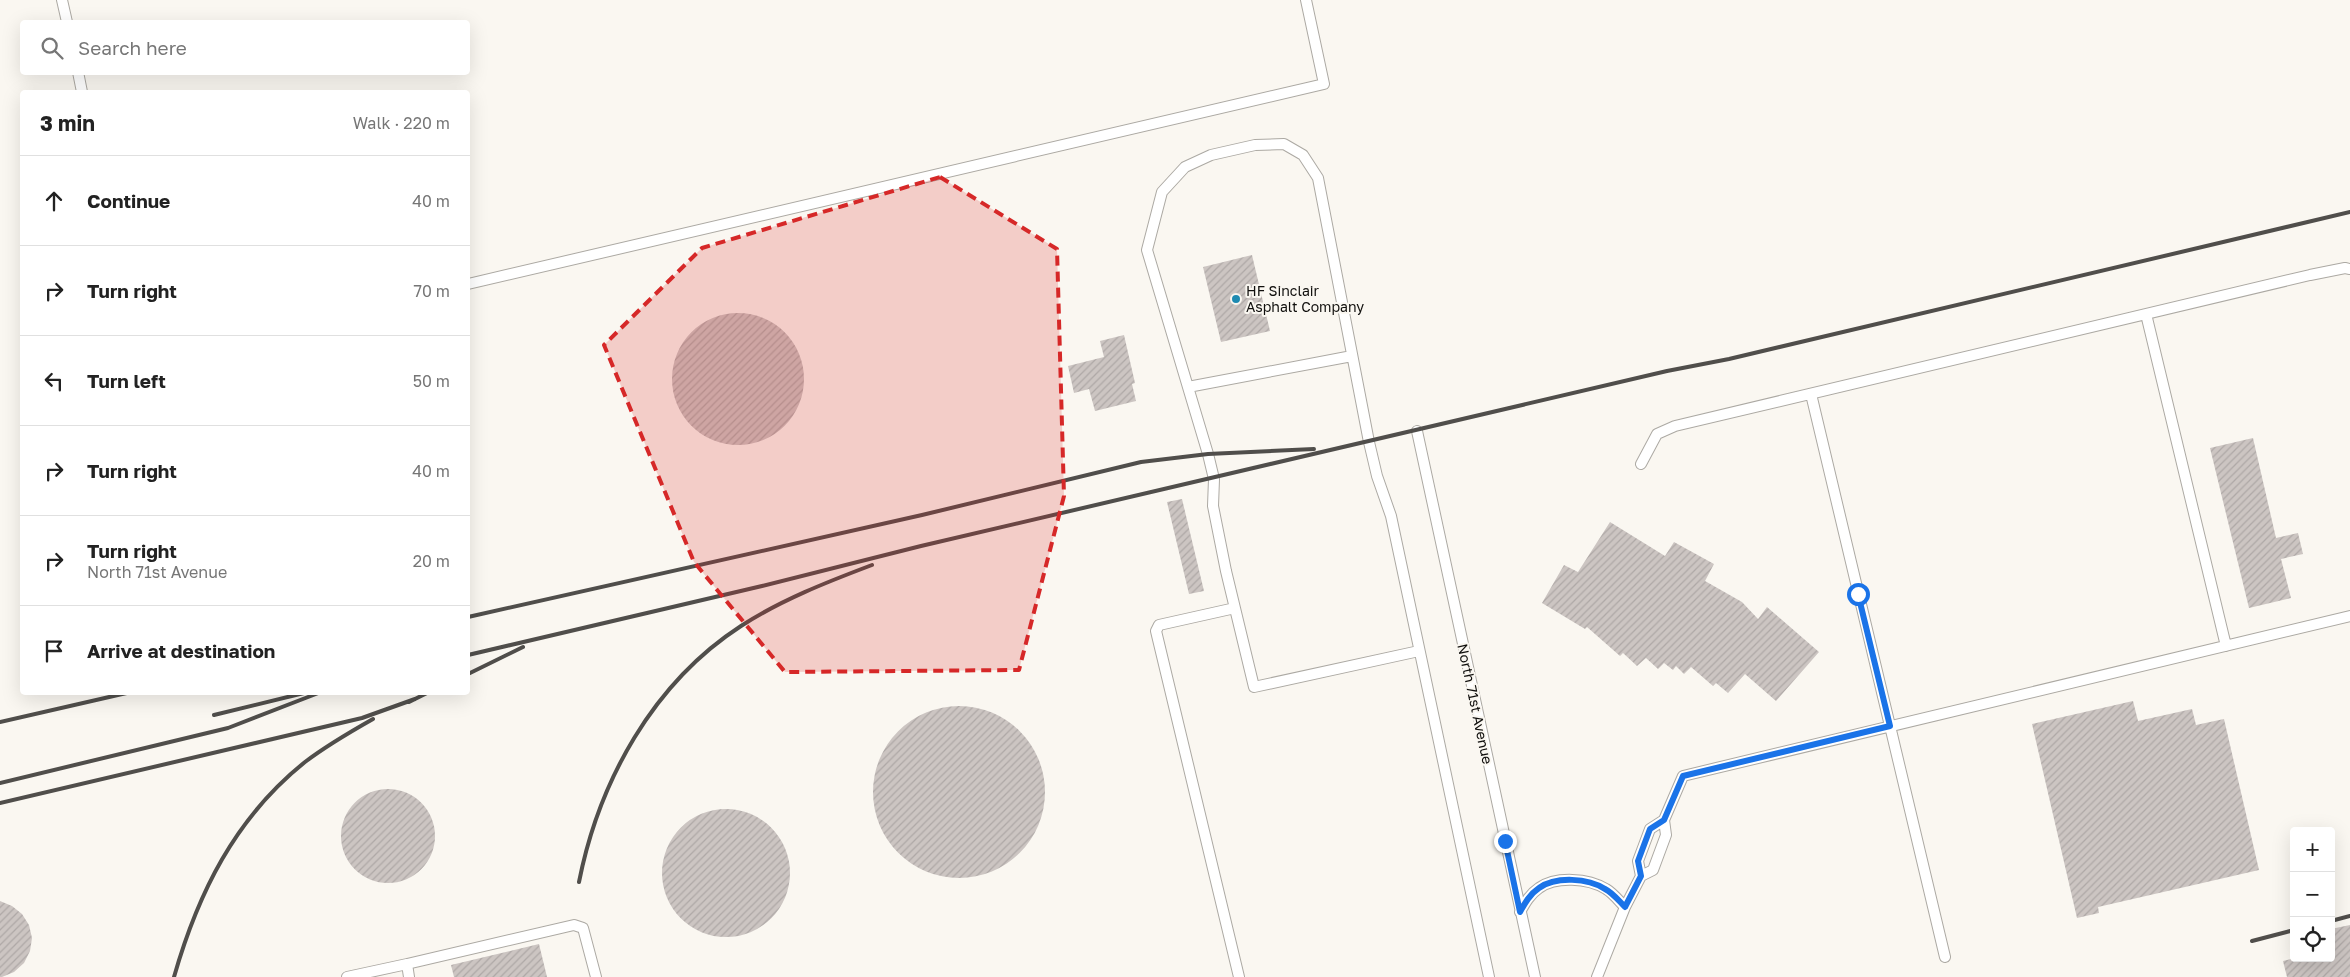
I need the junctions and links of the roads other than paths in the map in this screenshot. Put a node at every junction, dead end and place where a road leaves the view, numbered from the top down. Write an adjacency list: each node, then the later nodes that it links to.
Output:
1 (62, 0): 3 (lane)
2 (1306, 0): 7 (lane)
3 (67, 20)
4 (79, 75): 5 (lane)
5 (82, 90)
6 (2350, 269): 8 (lane)
7 (470, 284)
8 (2146, 314): 11 (lane); 16 (lane)
9 (1352, 356): 10 (lane); 10 (lane); 17 (lane)
10 (1188, 387): 14 (lane)
11 (1811, 394): 13 (lane); 18 (lane)
12 (1417, 431): 22 (lane, North 71st Avenue)
13 (1641, 464)
14 (1235, 608): 17 (lane); 28 (lane)
15 (2350, 616): 16 (lane)
16 (2226, 646): 18 (lane)
17 (1420, 651): 29 (lane)
18 (1890, 726): 19 (lane); 23 (lane)
19 (1664, 820): 20 (lane); 20 (lane)
20 (1641, 876): 21 (lane)
21 (1625, 907): 22 (lane); 31 (lane)
22 (1520, 912): 30 (lane, North 71st Avenue)
23 (1945, 957)
24 (406, 964): 25 (lane); 26 (lane); 27 (lane)
25 (347, 977)
26 (409, 977)
27 (596, 977)
28 (1239, 977)
29 (1489, 977)
30 (1534, 977)
31 (1597, 977)

